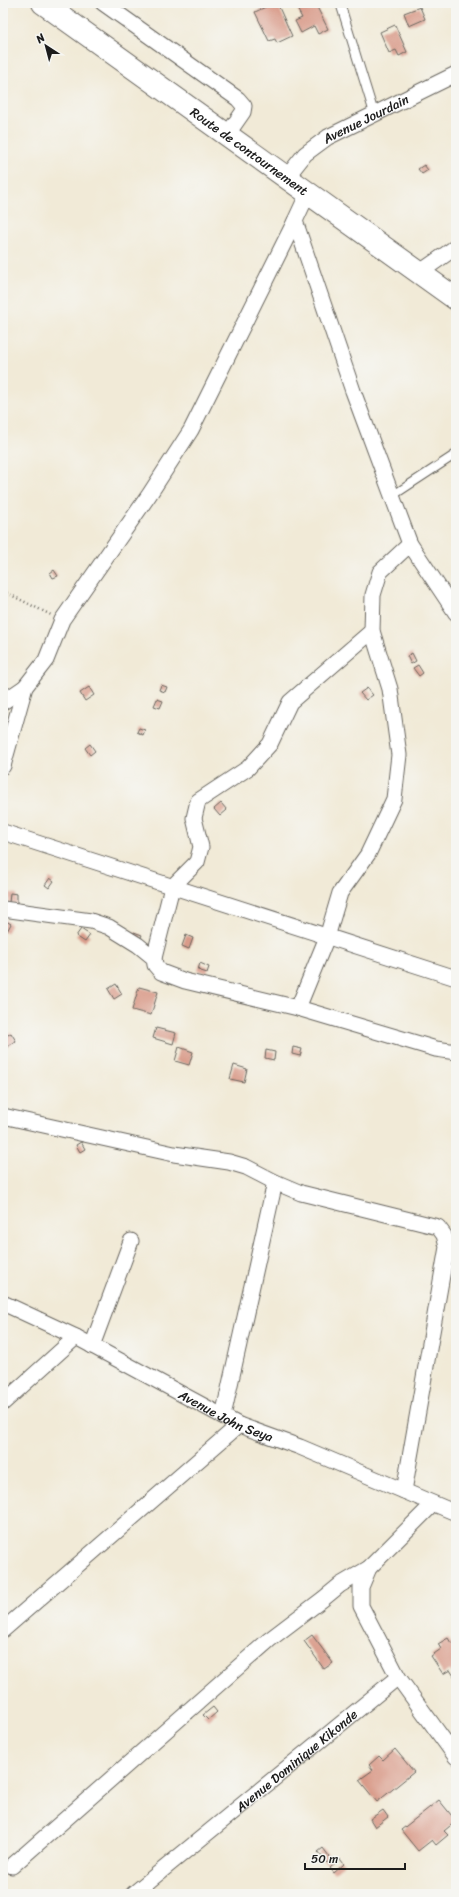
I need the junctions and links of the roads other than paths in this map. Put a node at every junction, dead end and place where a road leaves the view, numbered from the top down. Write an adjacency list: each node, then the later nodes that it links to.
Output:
1 (43, 3): 6 (street, Route de contournement)
2 (103, 3): 6 (street)
3 (340, 3): 5 (lane)
4 (456, 74): 5 (street, Avenue Jourdain)
5 (374, 113): 7 (street, Avenue Jourdain)
6 (227, 135): 7 (street, Route de contournement)
7 (286, 178): 8 (street, Route de contournement)
8 (308, 193): 9 (street); 11 (street, Route de contournement)
9 (295, 221): 14 (street); 18 (street)
10 (456, 247): 11 (street)
11 (419, 273): 12 (street, Route de contournement)
12 (456, 299)
13 (456, 454): 14 (lane)
14 (392, 496): 15 (street)
15 (410, 544): 16 (street); 17 (street)
16 (456, 613)
17 (372, 631): 22 (street); 24 (street)
18 (25, 686): 19 (street); 20 (street)
19 (3, 702)
20 (3, 766)
21 (3, 832): 22 (street)
22 (172, 886): 24 (street); 25 (street)
23 (3, 909): 25 (street)
24 (327, 937): 26 (street); 27 (street)
25 (154, 958): 27 (street)
26 (456, 978)
27 (298, 1008): 28 (street)
28 (456, 1052)
29 (3, 1116): 30 (street)
30 (275, 1182): 36 (street); 38 (street)
31 (131, 1241): 34 (street)
32 (3, 1303): 33 (street, Avenue John Seya)
33 (76, 1337): 34 (street, Avenue John Seya); 35 (street)
34 (92, 1346): 36 (street, Avenue John Seya)
35 (3, 1403)
36 (223, 1416): 37 (street, Avenue John Seya)
37 (239, 1425): 38 (street, Avenue John Seya); 42 (street)
38 (404, 1491): 39 (street, Avenue John Seya)
39 (433, 1504): 40 (street, Avenue John Seya); 41 (street)
40 (456, 1513)
41 (369, 1568): 43 (street); 45 (street)
42 (3, 1630)
43 (398, 1677): 44 (street); 46 (street, Avenue Dominique Kikonde)
44 (456, 1757)
45 (12, 1866)
46 (134, 1894)

